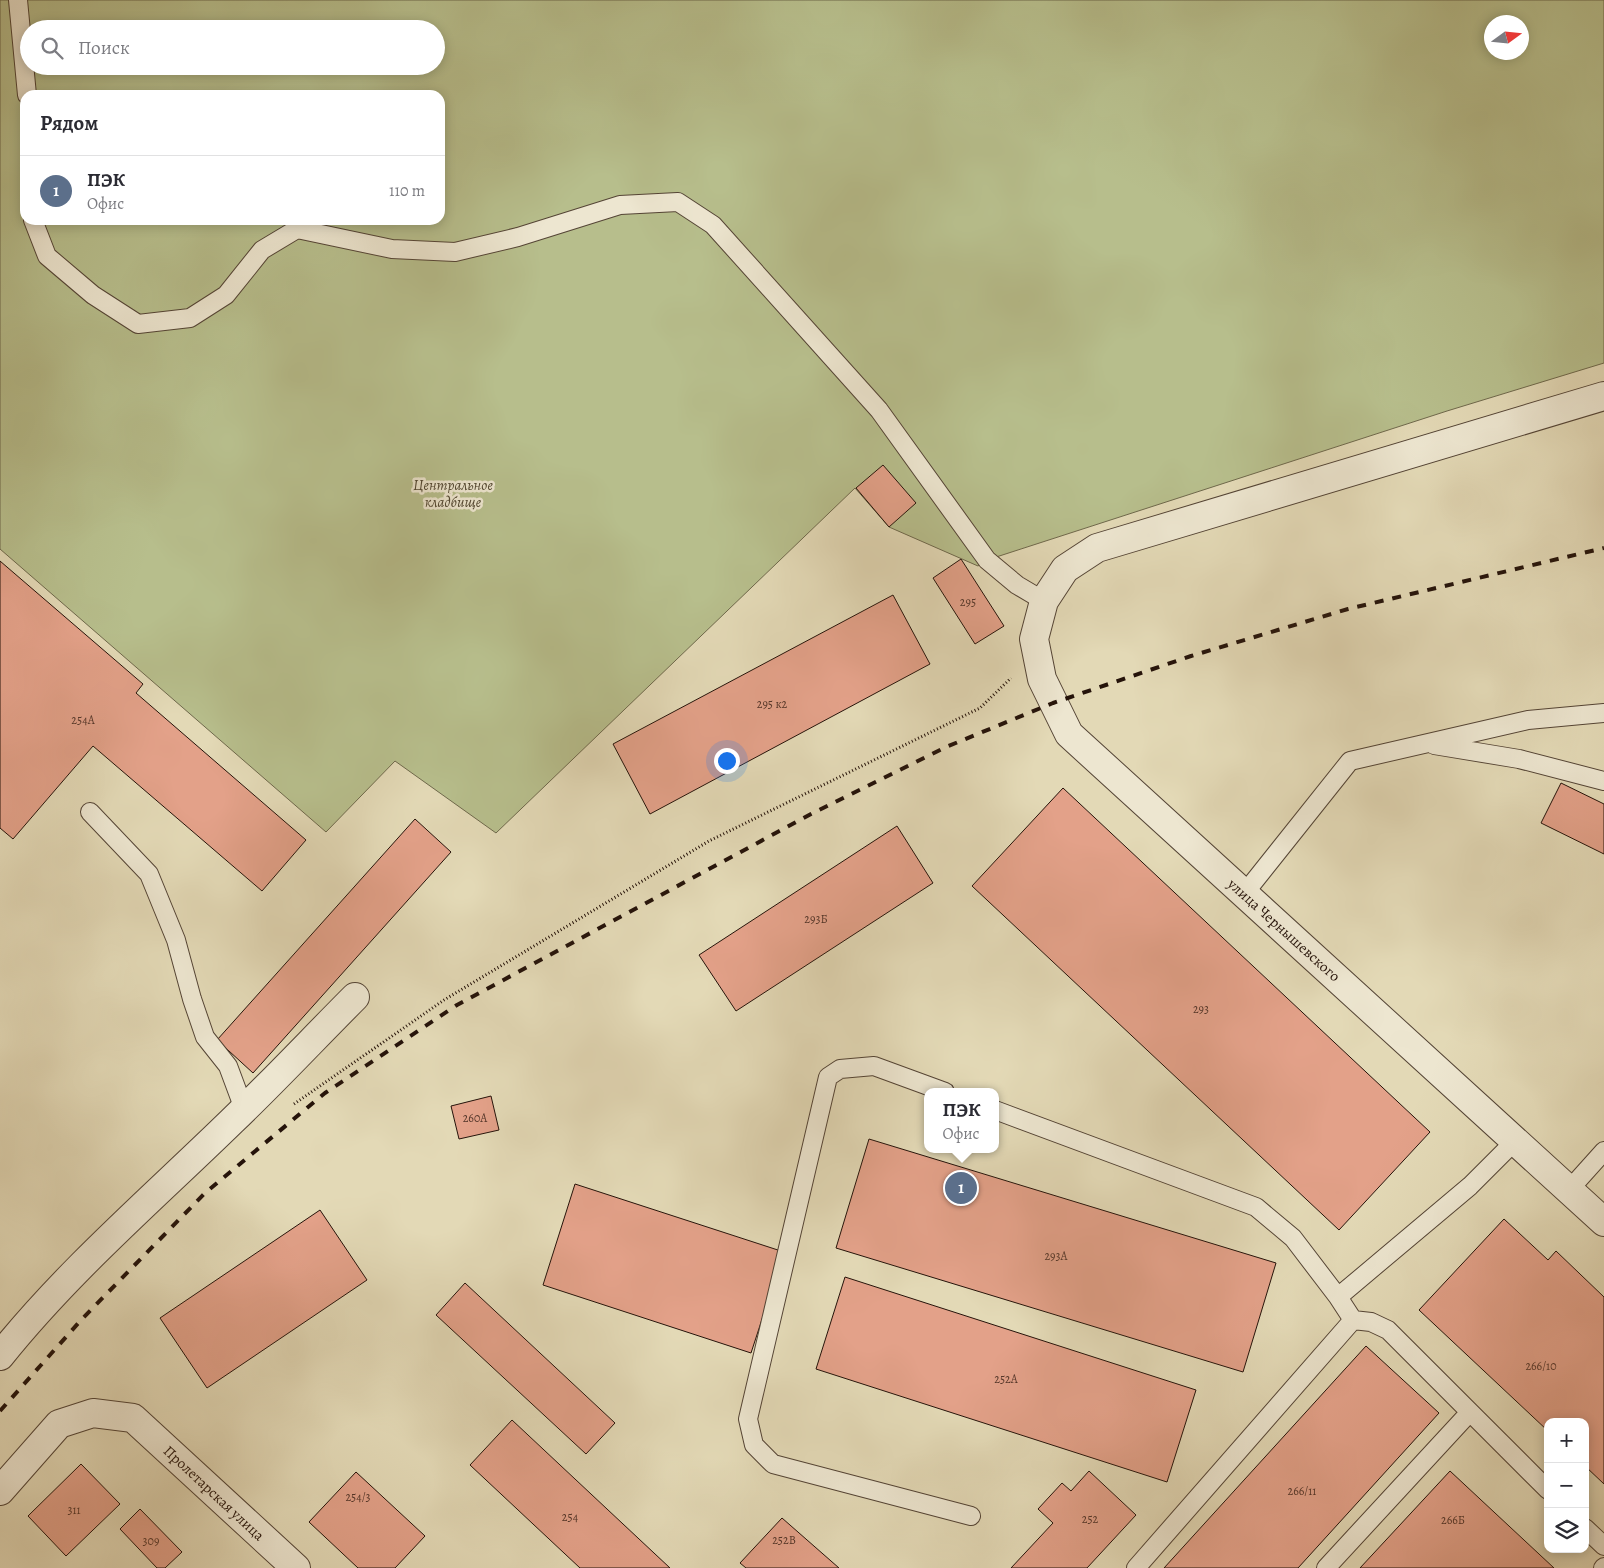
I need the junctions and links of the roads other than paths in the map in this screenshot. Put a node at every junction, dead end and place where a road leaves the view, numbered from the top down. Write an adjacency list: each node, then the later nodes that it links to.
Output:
1 (18, 0): 2 (lane)
2 (20, 24)
3 (24, 75): 4 (lane)
4 (26, 90)
5 (35, 225): 7 (lane)
6 (1604, 396): 7 (street, улица Чернышевского)
7 (1044, 601): 12 (street, улица Чернышевского)
8 (1604, 713): 9 (lane)
9 (1424, 744): 10 (lane); 12 (lane)
10 (1604, 782)
11 (90, 812): 15 (lane)
12 (1244, 894): 17 (street, улица Чернышевского)
13 (355, 997): 15 (street)
14 (934, 1088): 27 (lane)
15 (244, 1109): 23 (street)
16 (999, 1111): 21 (lane)
17 (1515, 1141): 19 (street, улица Чернышевского); 21 (lane)
18 (1604, 1151): 19 (lane)
19 (1569, 1190): 20 (street, улица Чернышевского)
20 (1604, 1222)
21 (1338, 1297): 22 (lane)
22 (1353, 1320): 24 (lane); 30 (lane)
23 (0, 1356)
24 (1470, 1412): 25 (lane); 32 (lane)
25 (1544, 1486)
26 (0, 1491): 31 (street, Пролетарская улица)
27 (971, 1516)
28 (1589, 1532): 29 (lane)
29 (1604, 1546)
30 (1141, 1562)
31 (296, 1568)
32 (1326, 1568)

